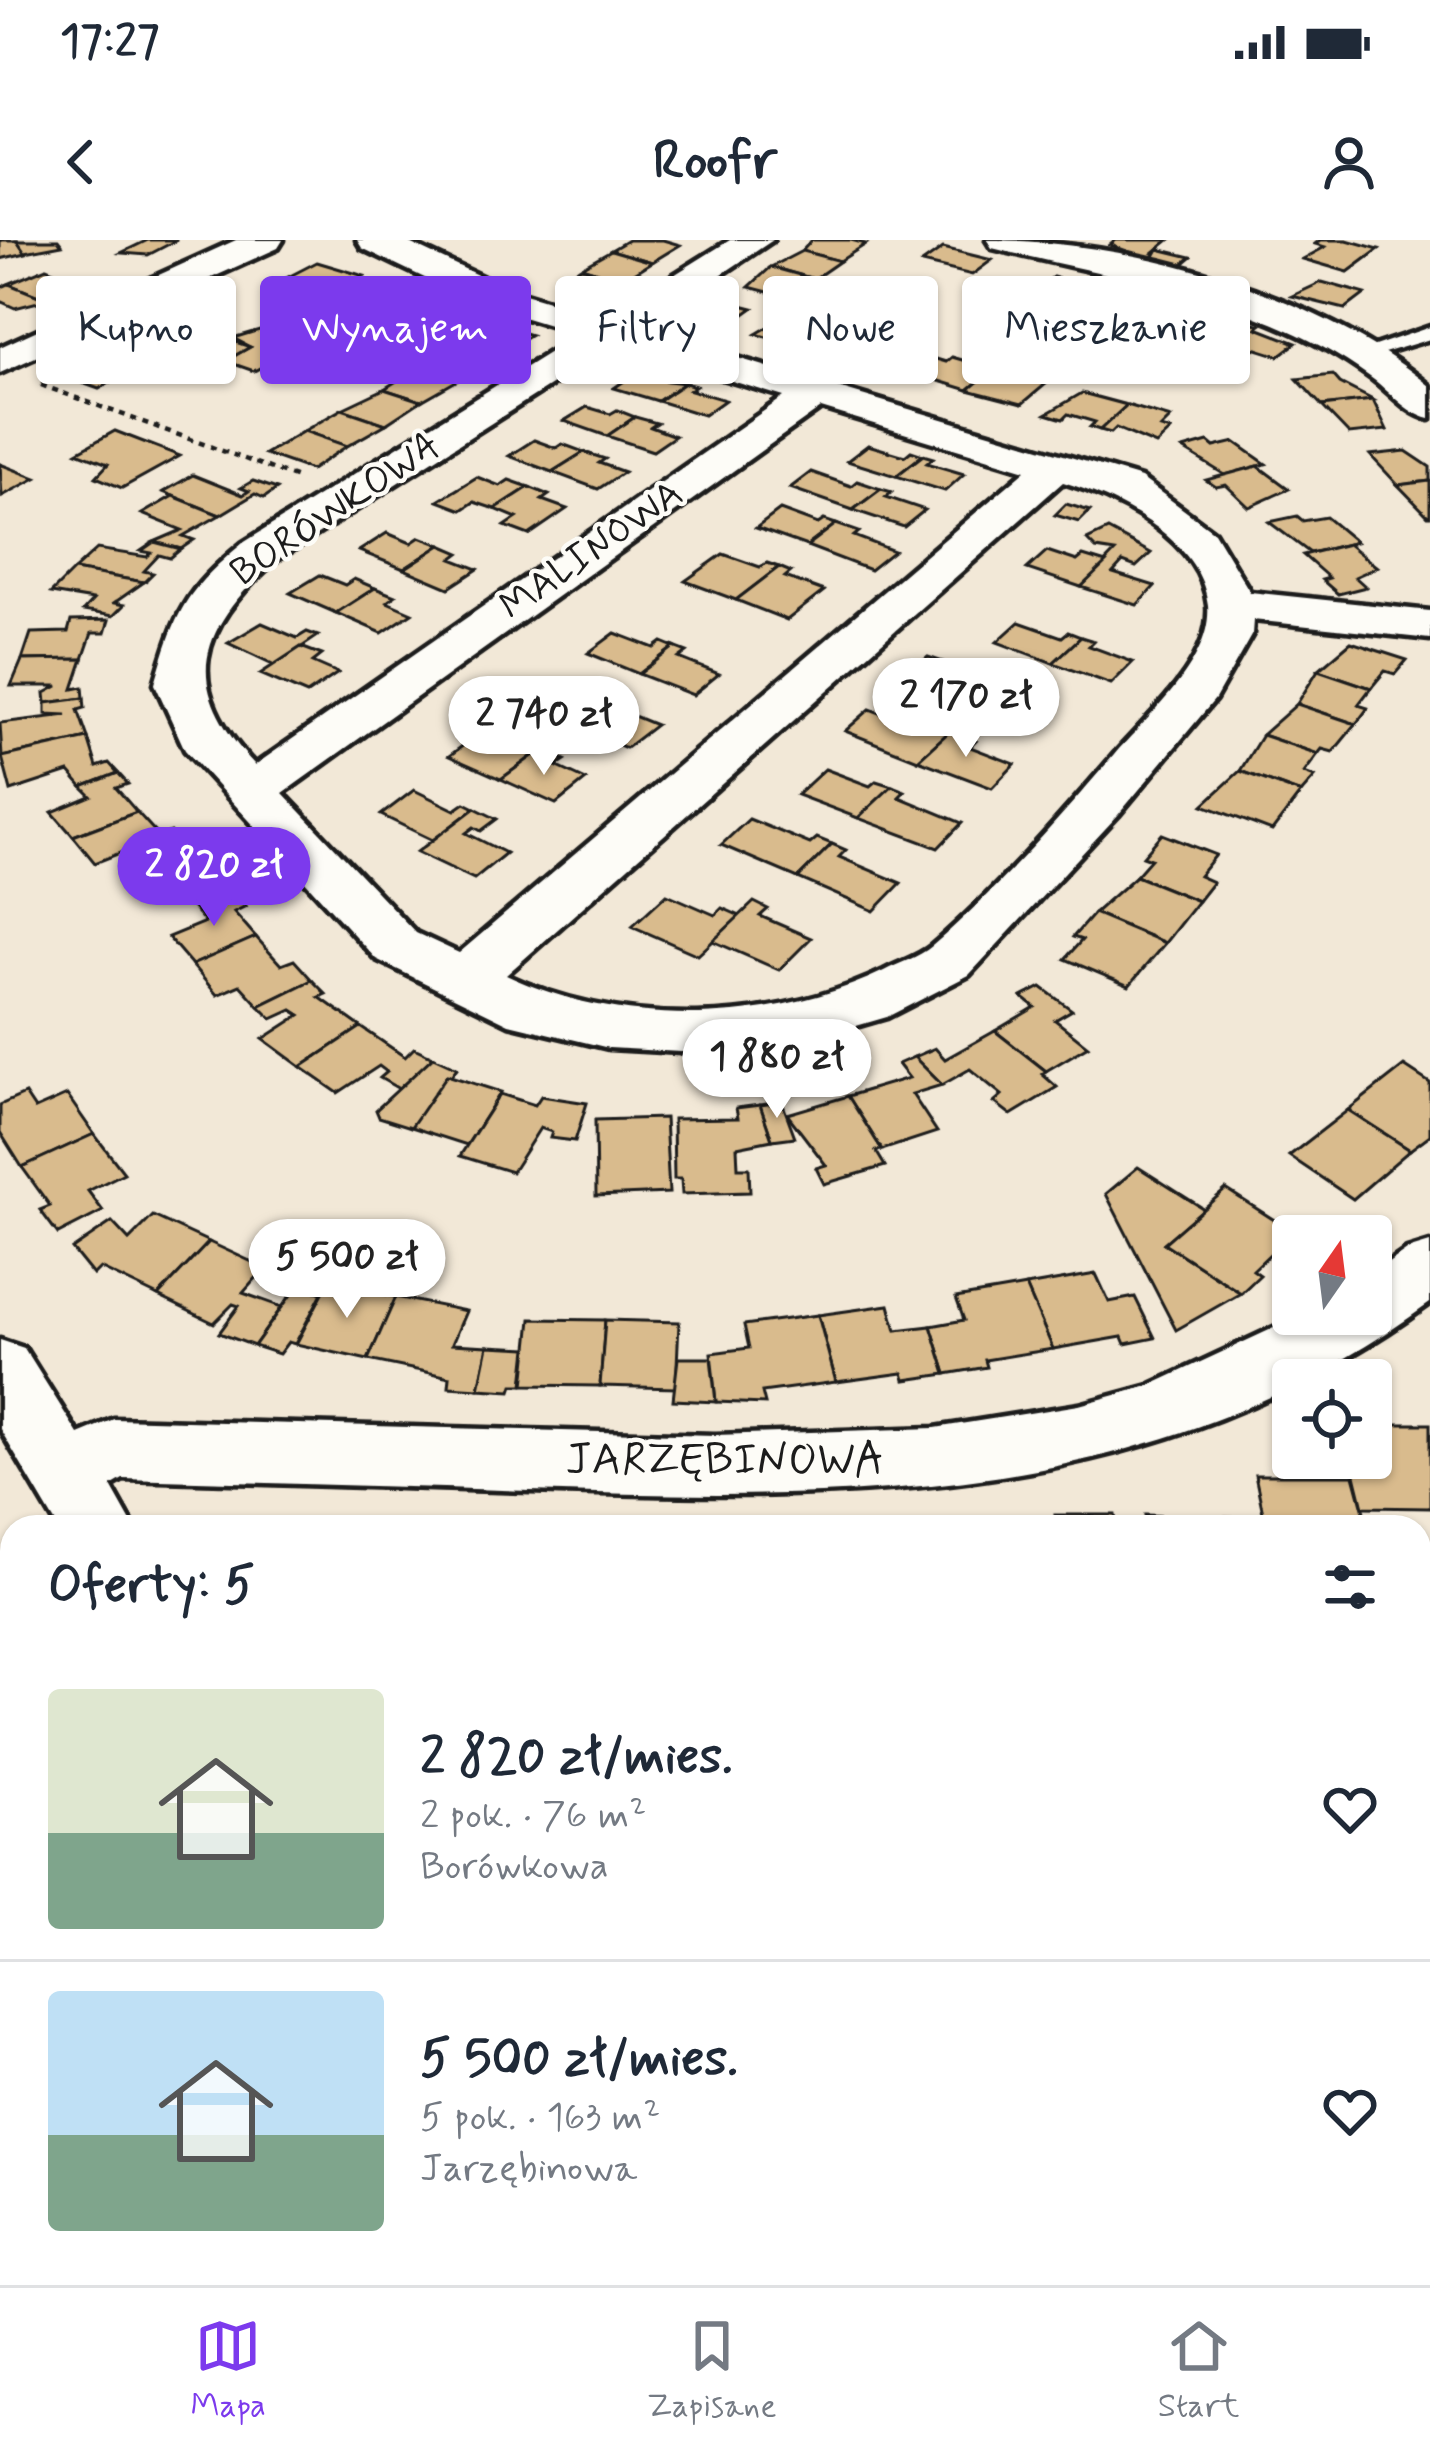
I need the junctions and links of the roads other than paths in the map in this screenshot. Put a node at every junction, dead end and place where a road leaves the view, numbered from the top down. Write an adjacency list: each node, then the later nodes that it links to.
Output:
1 (265, 240): 5 (street)
2 (375, 240): 7 (street)
3 (755, 240): 6 (street, BORÓWKOWA)
4 (1005, 240): 12 (street)
5 (187, 276)
6 (698, 276)
7 (555, 316)
8 (19, 319): 9 (street)
9 (36, 327)
10 (1430, 334): 12 (lane)
11 (36, 352): 14 (street)
12 (1364, 352): 17 (street)
13 (555, 366): 21 (street, BORÓWKOWA)
14 (11, 370)
15 (739, 373): 16 (street)
16 (813, 395): 18 (street); 21 (street, MALINOWA)
17 (1430, 407)
18 (1056, 466): 19 (street); 22 (street)
19 (1231, 604): 20 (street); 22 (street, BORÓWKOWA)
20 (1430, 625)
21 (253, 790): 22 (street, BORÓWKOWA)
22 (462, 982)
23 (1430, 1268): 24 (street)
24 (1392, 1295)
25 (1325, 1335): 27 (street, JARZĘBINOWA)
26 (0, 1368): 27 (street)
27 (82, 1501)

